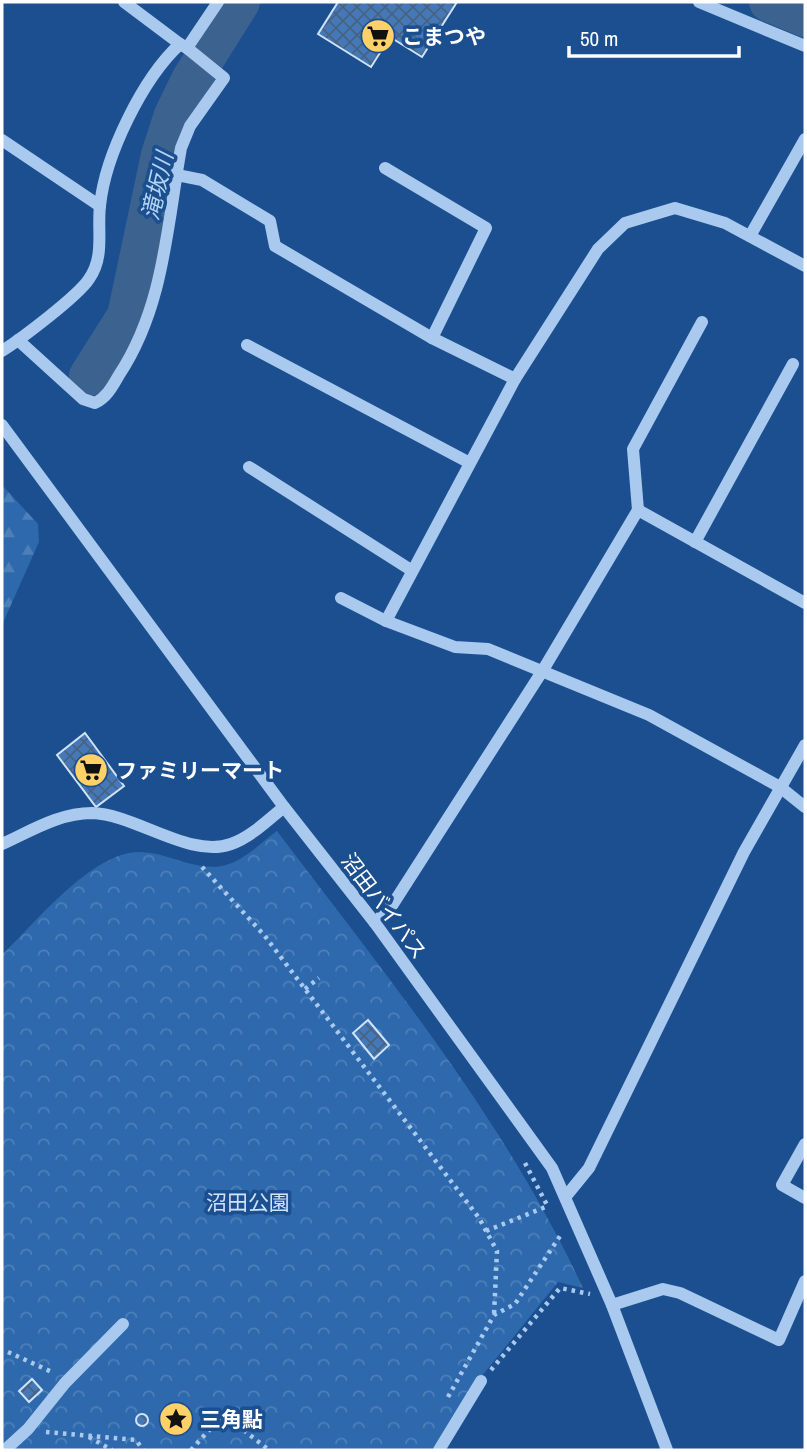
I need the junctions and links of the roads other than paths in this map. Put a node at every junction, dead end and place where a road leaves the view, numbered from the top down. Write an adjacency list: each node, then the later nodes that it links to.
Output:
1 (124, 2): 5 (street)
2 (218, 2): 5 (street)
3 (699, 2): 4 (street)
4 (805, 46)
5 (187, 49): 9 (street); 10 (street)
6 (805, 139): 11 (street)
7 (2, 140): 10 (street)
8 (385, 168): 14 (street)
9 (177, 175): 14 (street); 15 (street)
10 (100, 206): 15 (street)
11 (750, 236): 12 (street); 19 (street)
12 (805, 266)
13 (702, 322): 23 (street)
14 (432, 338): 19 (street)
15 (18, 340): 17 (street)
16 (247, 345): 21 (street)
17 (2, 351)
18 (793, 364): 24 (street)
19 (515, 379): 21 (street)
20 (2, 425): 32 (street, 沼田バイパス)
21 (468, 462): 25 (street)
22 (249, 467): 25 (street)
23 (638, 510): 24 (street); 29 (street)
24 (695, 542): 27 (street)
25 (411, 570): 28 (street)
26 (341, 598): 28 (street)
27 (805, 603)
28 (386, 621): 29 (street)
29 (543, 670): 31 (street); 35 (street)
30 (805, 745): 31 (street)
31 (780, 787): 33 (street); 37 (street)
32 (284, 807): 34 (street); 35 (street, 沼田バイパス)
33 (805, 807)
34 (2, 844)
35 (375, 923): 37 (street, 沼田バイパス)
36 (805, 1144): 38 (street)
37 (567, 1195): 40 (street, 沼田バイパス)
38 (805, 1198)
39 (805, 1281): 40 (street)
40 (612, 1305): 45 (street, 沼田バイパス)
41 (123, 1324): 43 (street)
42 (481, 1381): 44 (street)
43 (5, 1450)
44 (439, 1450)
45 (667, 1450)

